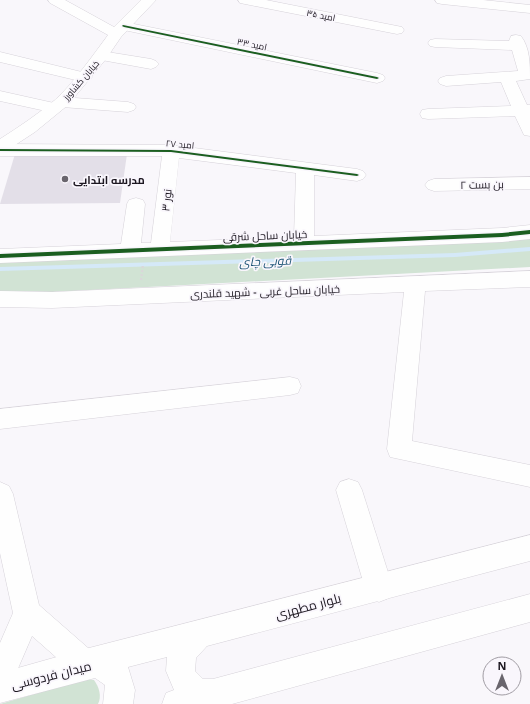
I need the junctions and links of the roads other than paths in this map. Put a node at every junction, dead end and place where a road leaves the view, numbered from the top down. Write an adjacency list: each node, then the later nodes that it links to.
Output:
1 (55, 0): 7 (street, امید ۳۳)
2 (149, 0): 7 (street, خیابان کشاورز)
3 (244, 0): 8 (street, امید ۳۵)
4 (442, 0): 5 (street)
5 (491, 2): 6 (street)
6 (530, 9)
7 (120, 30): 10 (street, خیابان کشاورز); 15 (street, امید ۳۳)
8 (397, 30)
9 (435, 43): 14 (street)
10 (101, 56): 12 (street); 13 (street, خیابان کشاورز)
11 (0, 57): 13 (street)
12 (151, 64)
13 (84, 77): 18 (street, خیابان کشاورز)
14 (506, 77): 16 (street); 20 (street)
15 (377, 78)
16 (446, 80)
17 (0, 96): 18 (street)
18 (59, 105): 19 (street); 23 (street, خیابان کشاورز)
19 (128, 107)
20 (526, 110): 21 (street); 22 (street)
21 (428, 114)
22 (530, 131)
23 (0, 147)
24 (0, 150): 25 (street, امید ۲۷)
25 (171, 151): 26 (street, امید ۲۷); 33 (street, نور ۳)
26 (305, 167): 27 (street, امید ۲۷); 32 (street)
27 (357, 174)
28 (530, 183): 29 (street, بن بست ۲)
29 (434, 185)
30 (136, 204): 33 (street)
31 (530, 232): 32 (street, خیابان ساحل شرقی)
32 (304, 243): 33 (street, خیابان ساحل شرقی)
33 (145, 249): 34 (street, خیابان ساحل شرقی)
34 (0, 256)
35 (530, 283): 36 (street, خیابان ساحل غربی - شهید قلندری)
36 (415, 284): 37 (street, خیابان ساحل غربی - شهید قلندری); 40 (street)
37 (0, 299)
38 (290, 386): 39 (street)
39 (0, 419)
40 (530, 476)
41 (349, 490): 44 (street)
42 (0, 494): 46 (street)
43 (530, 548): 44 (street, بلوار مطهری)
44 (379, 588): 47 (street, بلوار مطهری)
45 (530, 608): 51 (street)
46 (28, 613): 48 (street); 49 (street)
47 (200, 634): 48 (street, بلوار مطهری); 51 (street)
48 (85, 664): 50 (street, میدان فردوسی); 52 (street, میدان فردوسی)
49 (0, 677)
50 (0, 688)
51 (212, 694): 53 (street)
52 (118, 704)
53 (177, 704)

